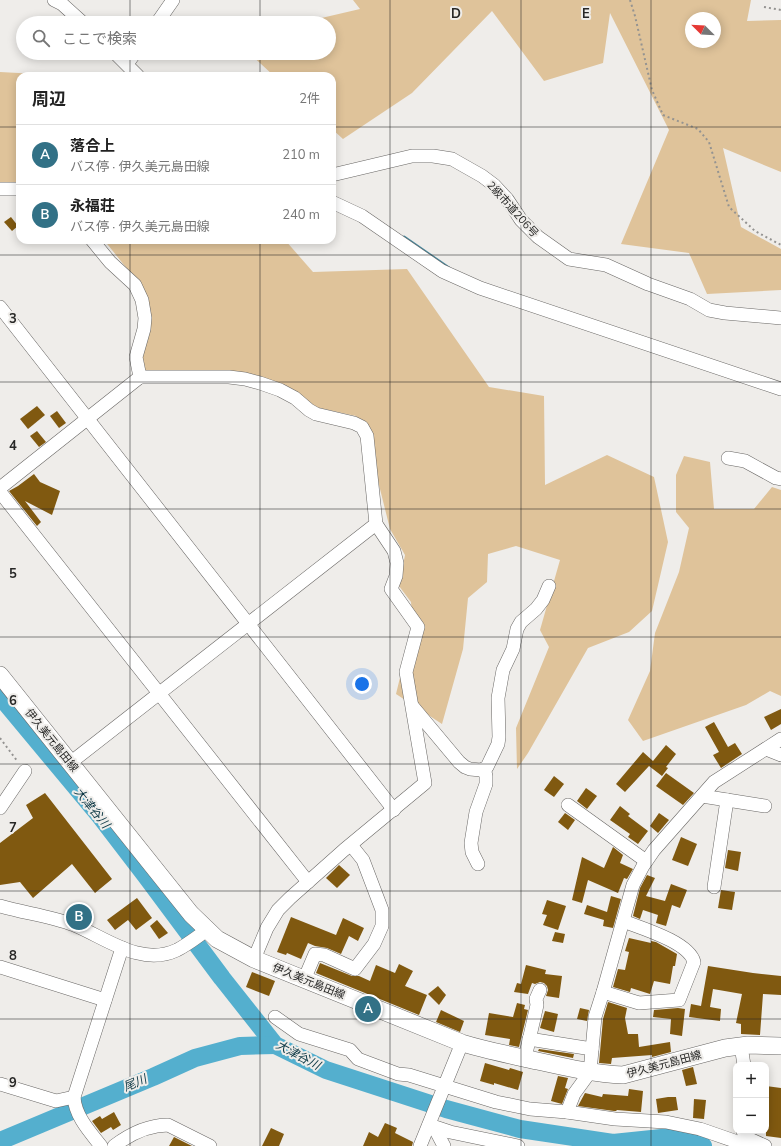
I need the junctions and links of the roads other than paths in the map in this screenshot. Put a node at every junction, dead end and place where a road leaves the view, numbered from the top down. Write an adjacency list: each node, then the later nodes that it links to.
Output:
1 (54, 0): 3 (street)
2 (173, 0): 4 (street)
3 (75, 16)
4 (162, 16)
5 (123, 60): 7 (street)
6 (130, 60): 7 (street)
7 (127, 64): 8 (street)
8 (134, 72)
9 (336, 174): 15 (street, 2級市道206号)
10 (0, 189): 11 (street)
11 (16, 190)
12 (336, 204): 17 (street)
13 (95, 244): 16 (street)
14 (0, 307): 18 (street)
15 (781, 318)
16 (140, 377): 18 (street); 23 (street)
17 (781, 390)
18 (88, 420): 21 (street); 25 (street)
19 (728, 458): 20 (street)
20 (781, 479)
21 (0, 488)
22 (0, 492): 27 (street)
23 (376, 524): 25 (street); 28 (street)
24 (549, 586): 33 (street)
25 (248, 624): 27 (street); 40 (street)
26 (0, 675): 32 (main road, 伊久美元島田線)
27 (159, 693): 32 (street); 44 (street)
28 (412, 705): 33 (street); 40 (street)
29 (781, 739): 30 (street)
30 (766, 748): 31 (street); 35 (street)
31 (781, 755)
32 (70, 763): 48 (main road, 伊久美元島田線)
33 (481, 770): 43 (street)
34 (25, 771): 39 (street)
35 (702, 796): 36 (street); 42 (street)
36 (727, 800): 38 (street); 45 (street)
37 (568, 805): 42 (street)
38 (765, 806)
39 (0, 808)
40 (394, 810): 41 (street)
41 (351, 845): 44 (street); 52 (street)
42 (646, 861): 47 (street)
43 (478, 864)
44 (308, 882): 50 (street)
45 (714, 887)
46 (0, 906): 49 (street)
47 (623, 921): 54 (street); 54 (street)
48 (204, 933): 49 (street); 50 (main road, 伊久美元島田線)
49 (122, 948): 55 (street)
50 (254, 959): 52 (main road, 伊久美元島田線)
51 (0, 967): 55 (street)
52 (304, 980): 58 (main road, 伊久美元島田線)
53 (540, 990): 57 (street)
54 (603, 992): 61 (street)
55 (105, 1000): 67 (street)
56 (275, 1017): 66 (street)
57 (529, 1039): 61 (street); 62 (street)
58 (462, 1043): 62 (main road, 伊久美元島田線); 66 (street)
59 (741, 1046): 60 (main road, 伊久美元島田線); 63 (street); 64 (main road, 伊久美元島田線)
60 (781, 1046)
61 (592, 1049): 64 (street)
62 (525, 1058): 64 (main road, 伊久美元島田線)
63 (744, 1062)
64 (590, 1072): 68 (street)
65 (0, 1084): 67 (street)
66 (445, 1086): 68 (street); 69 (street)
67 (74, 1100): 71 (street)
68 (568, 1112): 77 (street)
69 (431, 1124): 74 (street); 75 (street); 76 (street)
70 (744, 1134): 78 (street)
71 (101, 1146)
72 (114, 1146): 73 (street)
73 (210, 1146)
74 (420, 1146)
75 (444, 1146)
76 (518, 1146)
77 (749, 1146)
78 (765, 1146)

